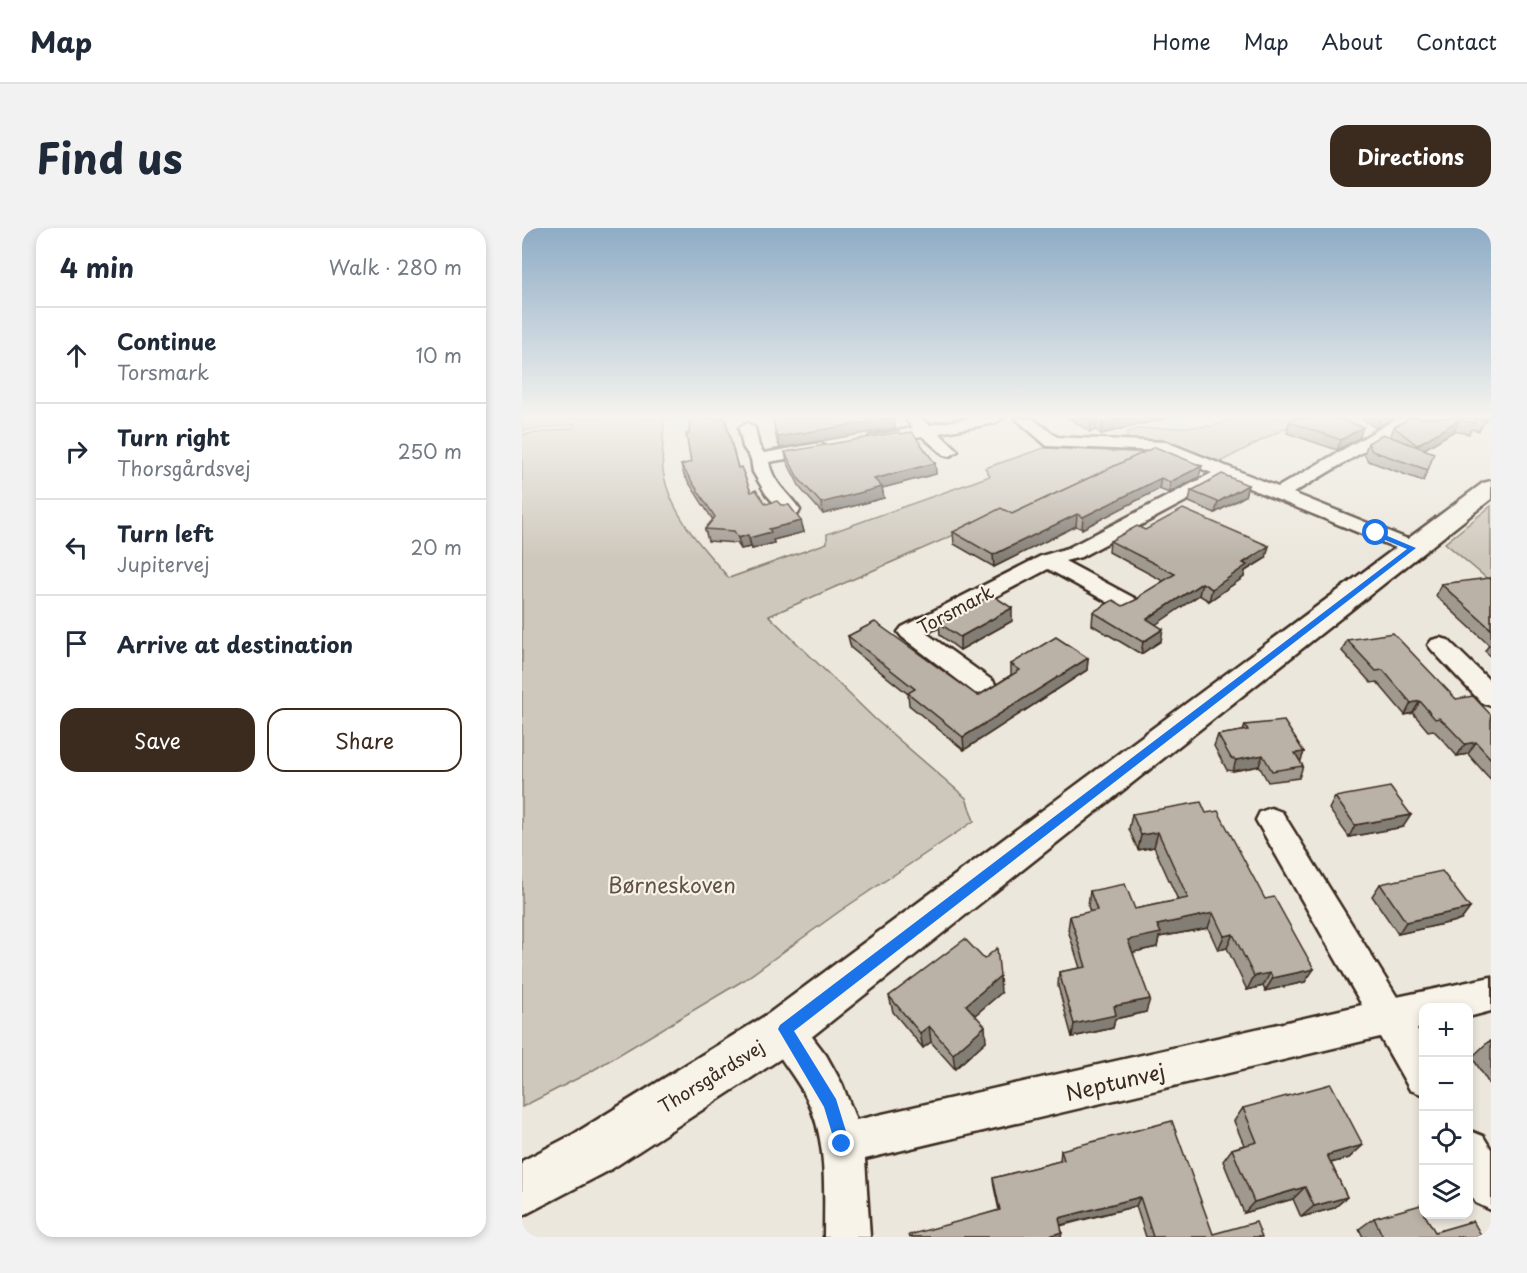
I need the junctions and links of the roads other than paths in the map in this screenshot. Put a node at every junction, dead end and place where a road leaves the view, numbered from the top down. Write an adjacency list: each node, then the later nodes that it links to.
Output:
1 (760, 465): 8 (street)
2 (1207, 465): 4 (street)
3 (1329, 465): 6 (street)
4 (1226, 473): 6 (street); 7 (street, Torsmark)
5 (1491, 489): 10 (street, Thorsgårdsvej)
6 (1279, 494): 10 (street)
7 (1168, 503): 9 (street); 11 (street, Torsmark)
8 (790, 510)
9 (1190, 513)
10 (1413, 548): 20 (street, Thorsgårdsvej)
11 (1048, 560): 12 (street); 14 (street, Torsmark)
12 (1128, 604)
13 (1440, 645): 15 (street)
14 (984, 687)
15 (1491, 697)
16 (1270, 820): 19 (street)
17 (1491, 993): 18 (street)
18 (1451, 1003)
19 (1406, 1013): 21 (street); 22 (street, Neptunvej)
20 (784, 1029): 22 (street); 25 (street, Thorsgårdsvej)
21 (1419, 1058)
22 (842, 1144): 26 (street)
23 (1473, 1159): 24 (street)
24 (1491, 1188)
25 (522, 1189)
26 (847, 1237)

